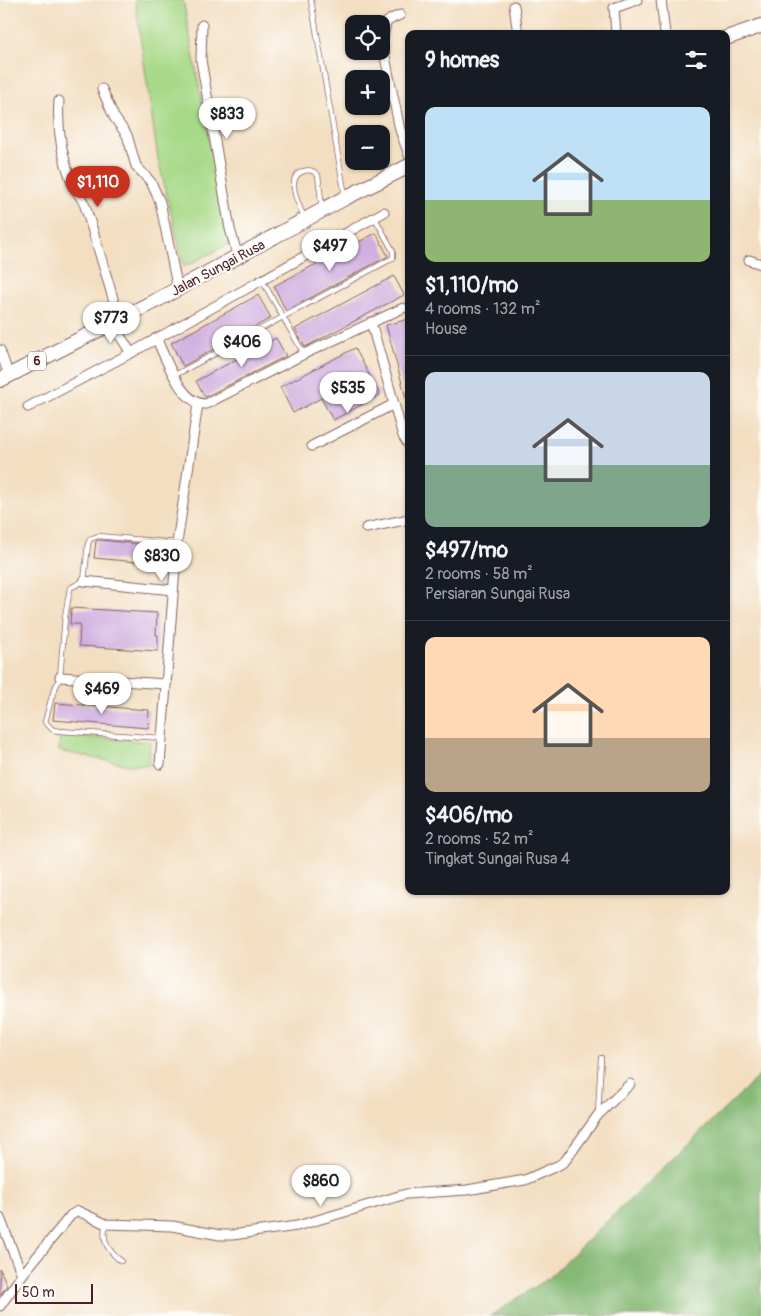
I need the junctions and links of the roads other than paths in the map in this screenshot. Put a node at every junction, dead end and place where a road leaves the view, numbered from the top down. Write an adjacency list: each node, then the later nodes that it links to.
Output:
1 (311, 0): 16 (lane)
2 (637, 0): 9 (street)
3 (661, 0): 10 (street)
4 (514, 6): 8 (street)
5 (400, 15): 14 (street)
6 (202, 25): 21 (street)
7 (761, 26): 11 (main road)
8 (517, 30)
9 (616, 30)
10 (665, 30)
11 (730, 37)
12 (102, 89): 25 (street)
13 (59, 100): 28 (street)
14 (405, 144)
15 (405, 168): 16 (main road, Jalan Sungai Rusa / 6)
16 (345, 198): 17 (main road, Jalan Sungai Rusa / 6)
17 (323, 212): 20 (main road, Jalan Sungai Rusa / 6); 20 (lane)
18 (384, 212): 19 (street)
19 (375, 218): 24 (street); 27 (lane)
20 (306, 221): 21 (main road, Jalan Sungai Rusa / 6)
21 (238, 257): 25 (main road, Jalan Sungai Rusa / 6)
22 (750, 260): 23 (street)
23 (761, 264)
24 (262, 280): 27 (lane); 30 (street)
25 (178, 290): 28 (main road, Jalan Sungai Rusa / 6)
26 (405, 310): 29 (street)
27 (283, 317): 33 (lane); 34 (lane)
28 (116, 321): 32 (street); 35 (main road, Jalan Sungai Rusa / 6)
29 (371, 322): 33 (street); 37 (street)
30 (156, 338): 32 (street); 34 (street)
31 (0, 350): 35 (street)
32 (131, 353): 38 (street)
33 (304, 354): 36 (street)
34 (174, 376): 36 (street)
35 (4, 378)
36 (198, 404): 43 (street)
37 (394, 404): 39 (street); 40 (street)
38 (28, 407)
39 (405, 442)
40 (312, 446)
41 (405, 520): 42 (street)
42 (366, 528)
43 (177, 543): 44 (lane); 45 (street)
44 (84, 581): 45 (street); 46 (lane)
45 (173, 590): 47 (street)
46 (60, 677): 47 (street); 48 (lane)
47 (166, 684): 48 (street)
48 (162, 738): 49 (street)
49 (160, 764)
50 (601, 1058): 52 (lane)
51 (630, 1084): 52 (street)
52 (598, 1116): 54 (street)
53 (0, 1218): 56 (street)
54 (106, 1224): 55 (lane); 56 (street)
55 (121, 1261)
56 (22, 1275): 57 (street)
57 (0, 1306)

